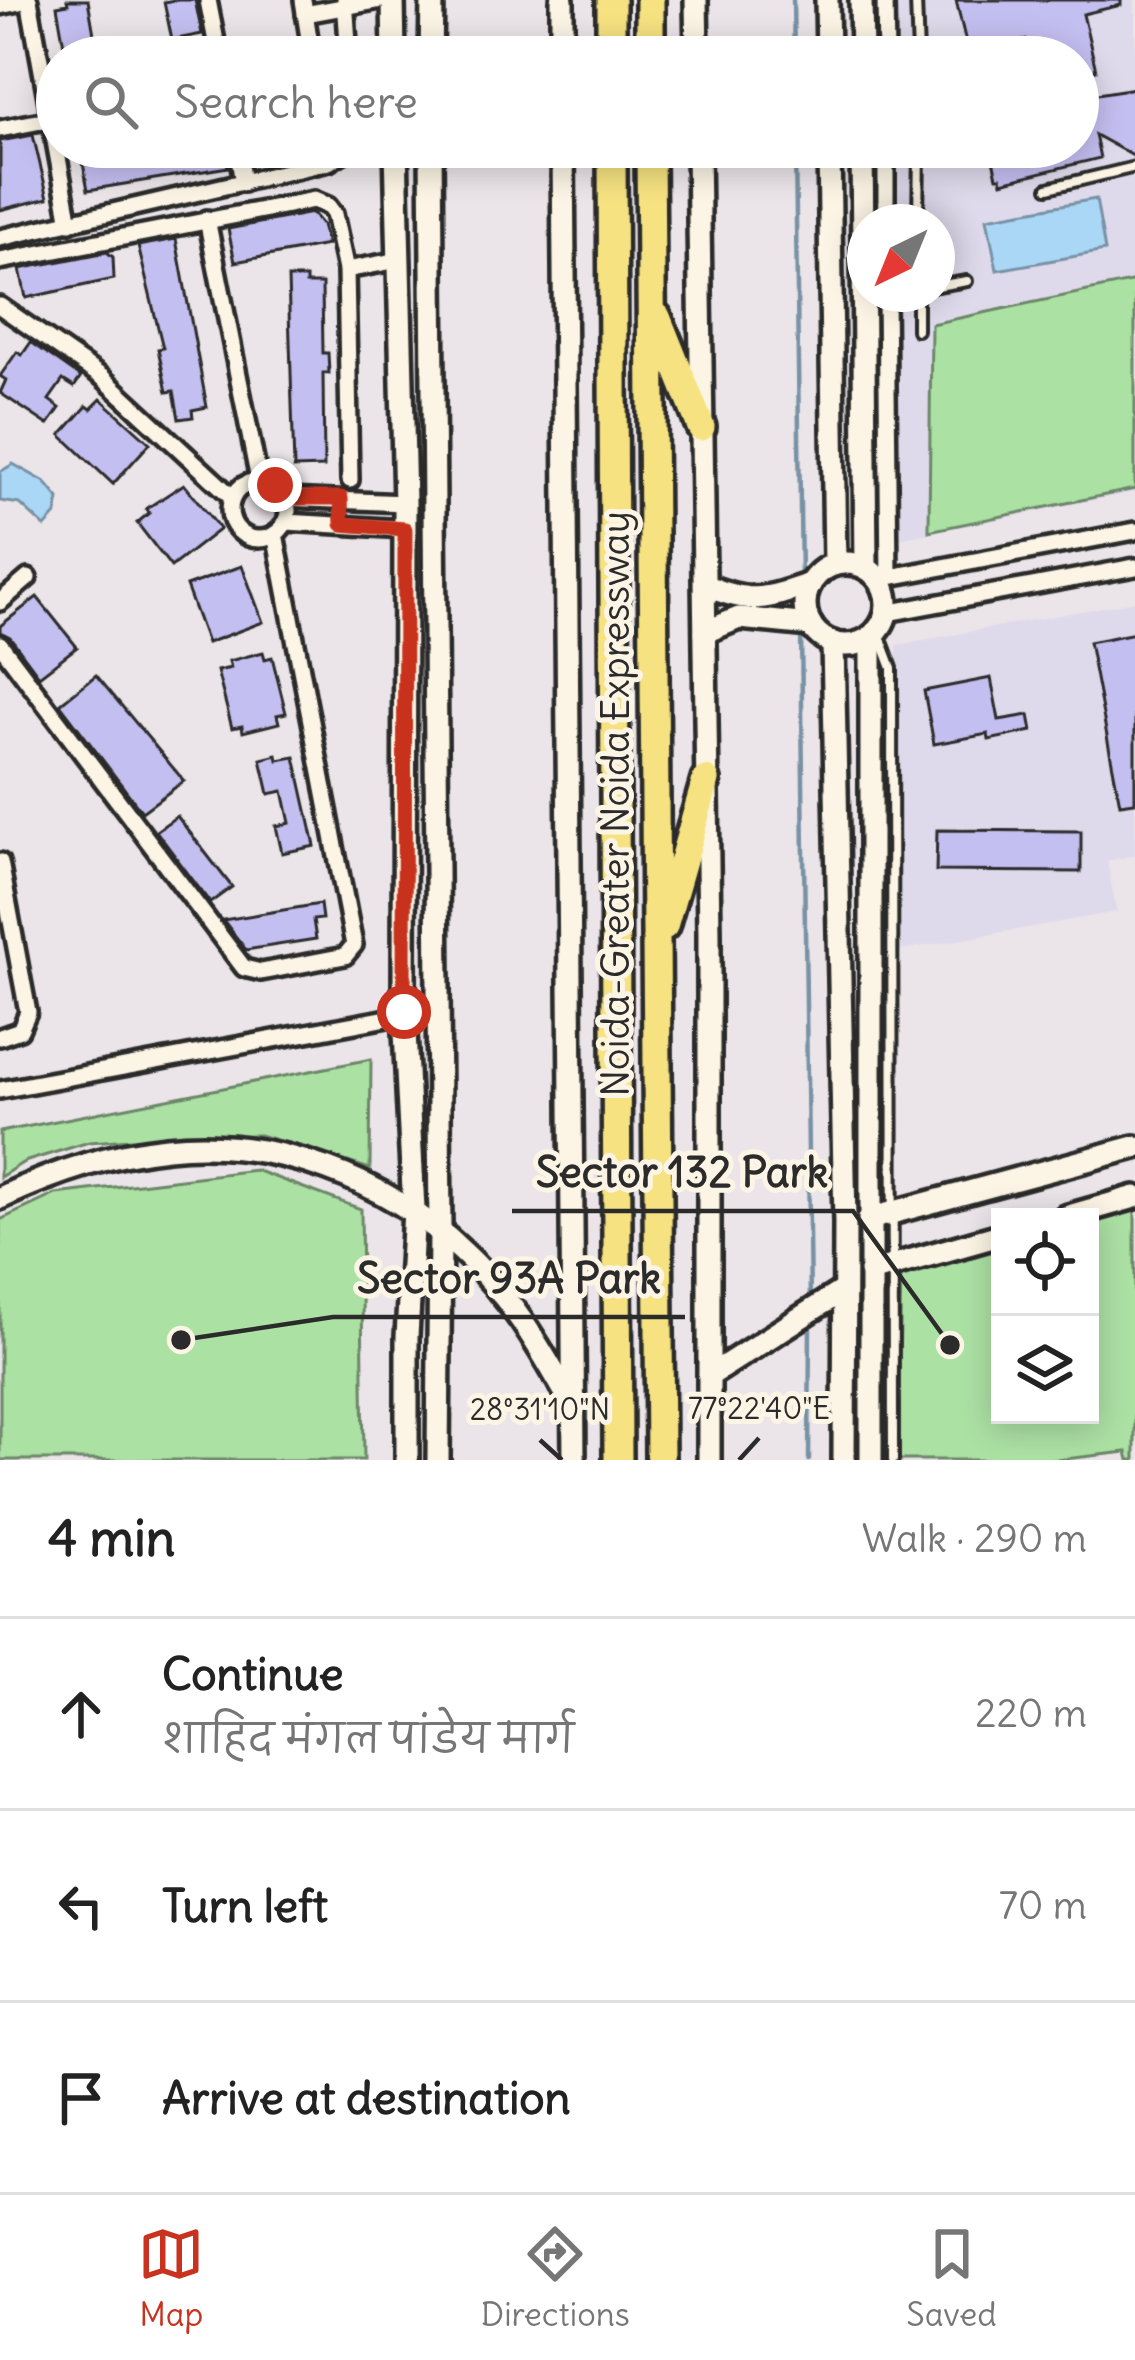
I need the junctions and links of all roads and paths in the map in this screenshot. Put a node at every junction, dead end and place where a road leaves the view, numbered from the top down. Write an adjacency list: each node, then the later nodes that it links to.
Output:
1 (208, 0): 17 (street)
2 (381, 0): 13 (street)
3 (393, 0): 19 (street)
4 (432, 0): 20 (street)
5 (562, 0): 21 (street)
6 (611, 0): 22 (highway)
7 (650, 0): 23 (highway)
8 (696, 0): 24 (street)
9 (827, 0): 25 (street)
10 (861, 0): 26 (street)
11 (886, 0): 27 (street)
12 (916, 0): 28 (lane)
13 (345, 3): 15 (street); 18 (street)
14 (0, 6): 16 (street)
15 (304, 7)
16 (36, 36)
17 (215, 36)
18 (348, 36)
19 (394, 36)
20 (431, 36)
21 (562, 36)
22 (611, 36)
23 (650, 36)
24 (697, 36)
25 (828, 36)
26 (862, 36)
27 (886, 36)
28 (917, 36)
29 (36, 122): 30 (street)
30 (0, 129)
31 (1135, 167): 46 (lane)
32 (61, 168): 51 (street)
33 (240, 168): 45 (street)
34 (287, 168): 45 (street)
35 (397, 168): 53 (street)
36 (430, 168): 91 (street)
37 (563, 168): 108 (street)
38 (611, 168): 112 (highway, Noida-Greater Noida Expressway)
39 (650, 168): 58 (highway, Noida-Greater Noida Expressway)
40 (698, 168): 63 (street)
41 (829, 168): 74 (street)
42 (863, 168): 47 (street)
43 (886, 168): 48 (street)
44 (919, 168): 49 (lane)
45 (243, 183): 51 (street)
46 (1048, 188)
47 (866, 204)
48 (886, 204)
49 (918, 204)
50 (207, 219): 54 (street); 55 (street); 65 (street)
51 (70, 223): 52 (street)
52 (0, 238)
53 (399, 260): 55 (street); 69 (street)
54 (0, 261)
55 (346, 270): 64 (street)
56 (967, 281): 57 (lane)
57 (955, 283)
58 (651, 302): 63 (highway); 90 (highway, Noida-Greater Noida Expressway)
59 (0, 306): 66 (street)
60 (872, 312): 76 (street)
61 (917, 312): 62 (lane)
62 (917, 330)
63 (700, 427): 79 (street)
64 (350, 480)
65 (259, 481): 66 (street); 67 (street)
66 (232, 497): 71 (street)
67 (286, 498): 68 (street); 71 (street)
68 (341, 498): 69 (street); 70 (street)
69 (405, 502): 72 (street)
70 (342, 524): 71 (street); 72 (street)
71 (280, 528): 84 (street)
72 (405, 529): 92 (street)
73 (1135, 531): 76 (street)
74 (836, 564): 76 (street); 78 (street)
75 (1135, 567): 82 (street)
76 (878, 575): 82 (street)
77 (28, 578): 80 (street)
78 (810, 584): 79 (street); 81 (street)
79 (705, 586): 83 (street)
80 (0, 602)
81 (811, 625): 83 (street); 85 (street)
82 (878, 627): 85 (street); 89 (street)
83 (705, 632): 86 (street)
84 (0, 644)
85 (833, 644): 106 (street)
86 (706, 780): 90 (highway); 107 (street)
87 (0, 862): 88 (street)
88 (5, 917): 93 (street)
89 (879, 946): 100 (lane); 101 (street)
90 (655, 956): 113 (highway, Noida-Greater Noida Expressway)
91 (436, 1009): 92 (street); 102 (street)
92 (404, 1012): 94 (street); 99 (street)
93 (0, 1037)
94 (0, 1090)
95 (1135, 1147): 100 (street)
96 (1135, 1197): 98 (street)
97 (0, 1198): 99 (street)
98 (1096, 1208)
99 (414, 1210): 102 (street); 109 (street)
100 (892, 1213): 101 (street); 104 (lane)
101 (868, 1219): 105 (street)
102 (440, 1231): 108 (street); 110 (street)
103 (991, 1238): 104 (street)
104 (894, 1265): 105 (street); 117 (lane)
105 (870, 1272): 116 (street)
106 (833, 1298): 107 (street); 115 (street)
107 (709, 1376): 114 (street)
108 (573, 1407): 111 (street)
109 (407, 1460)
110 (438, 1460)
111 (574, 1460)
112 (618, 1460)
113 (660, 1460)
114 (709, 1460)
115 (844, 1460)
116 (871, 1460)
117 (893, 1460)

